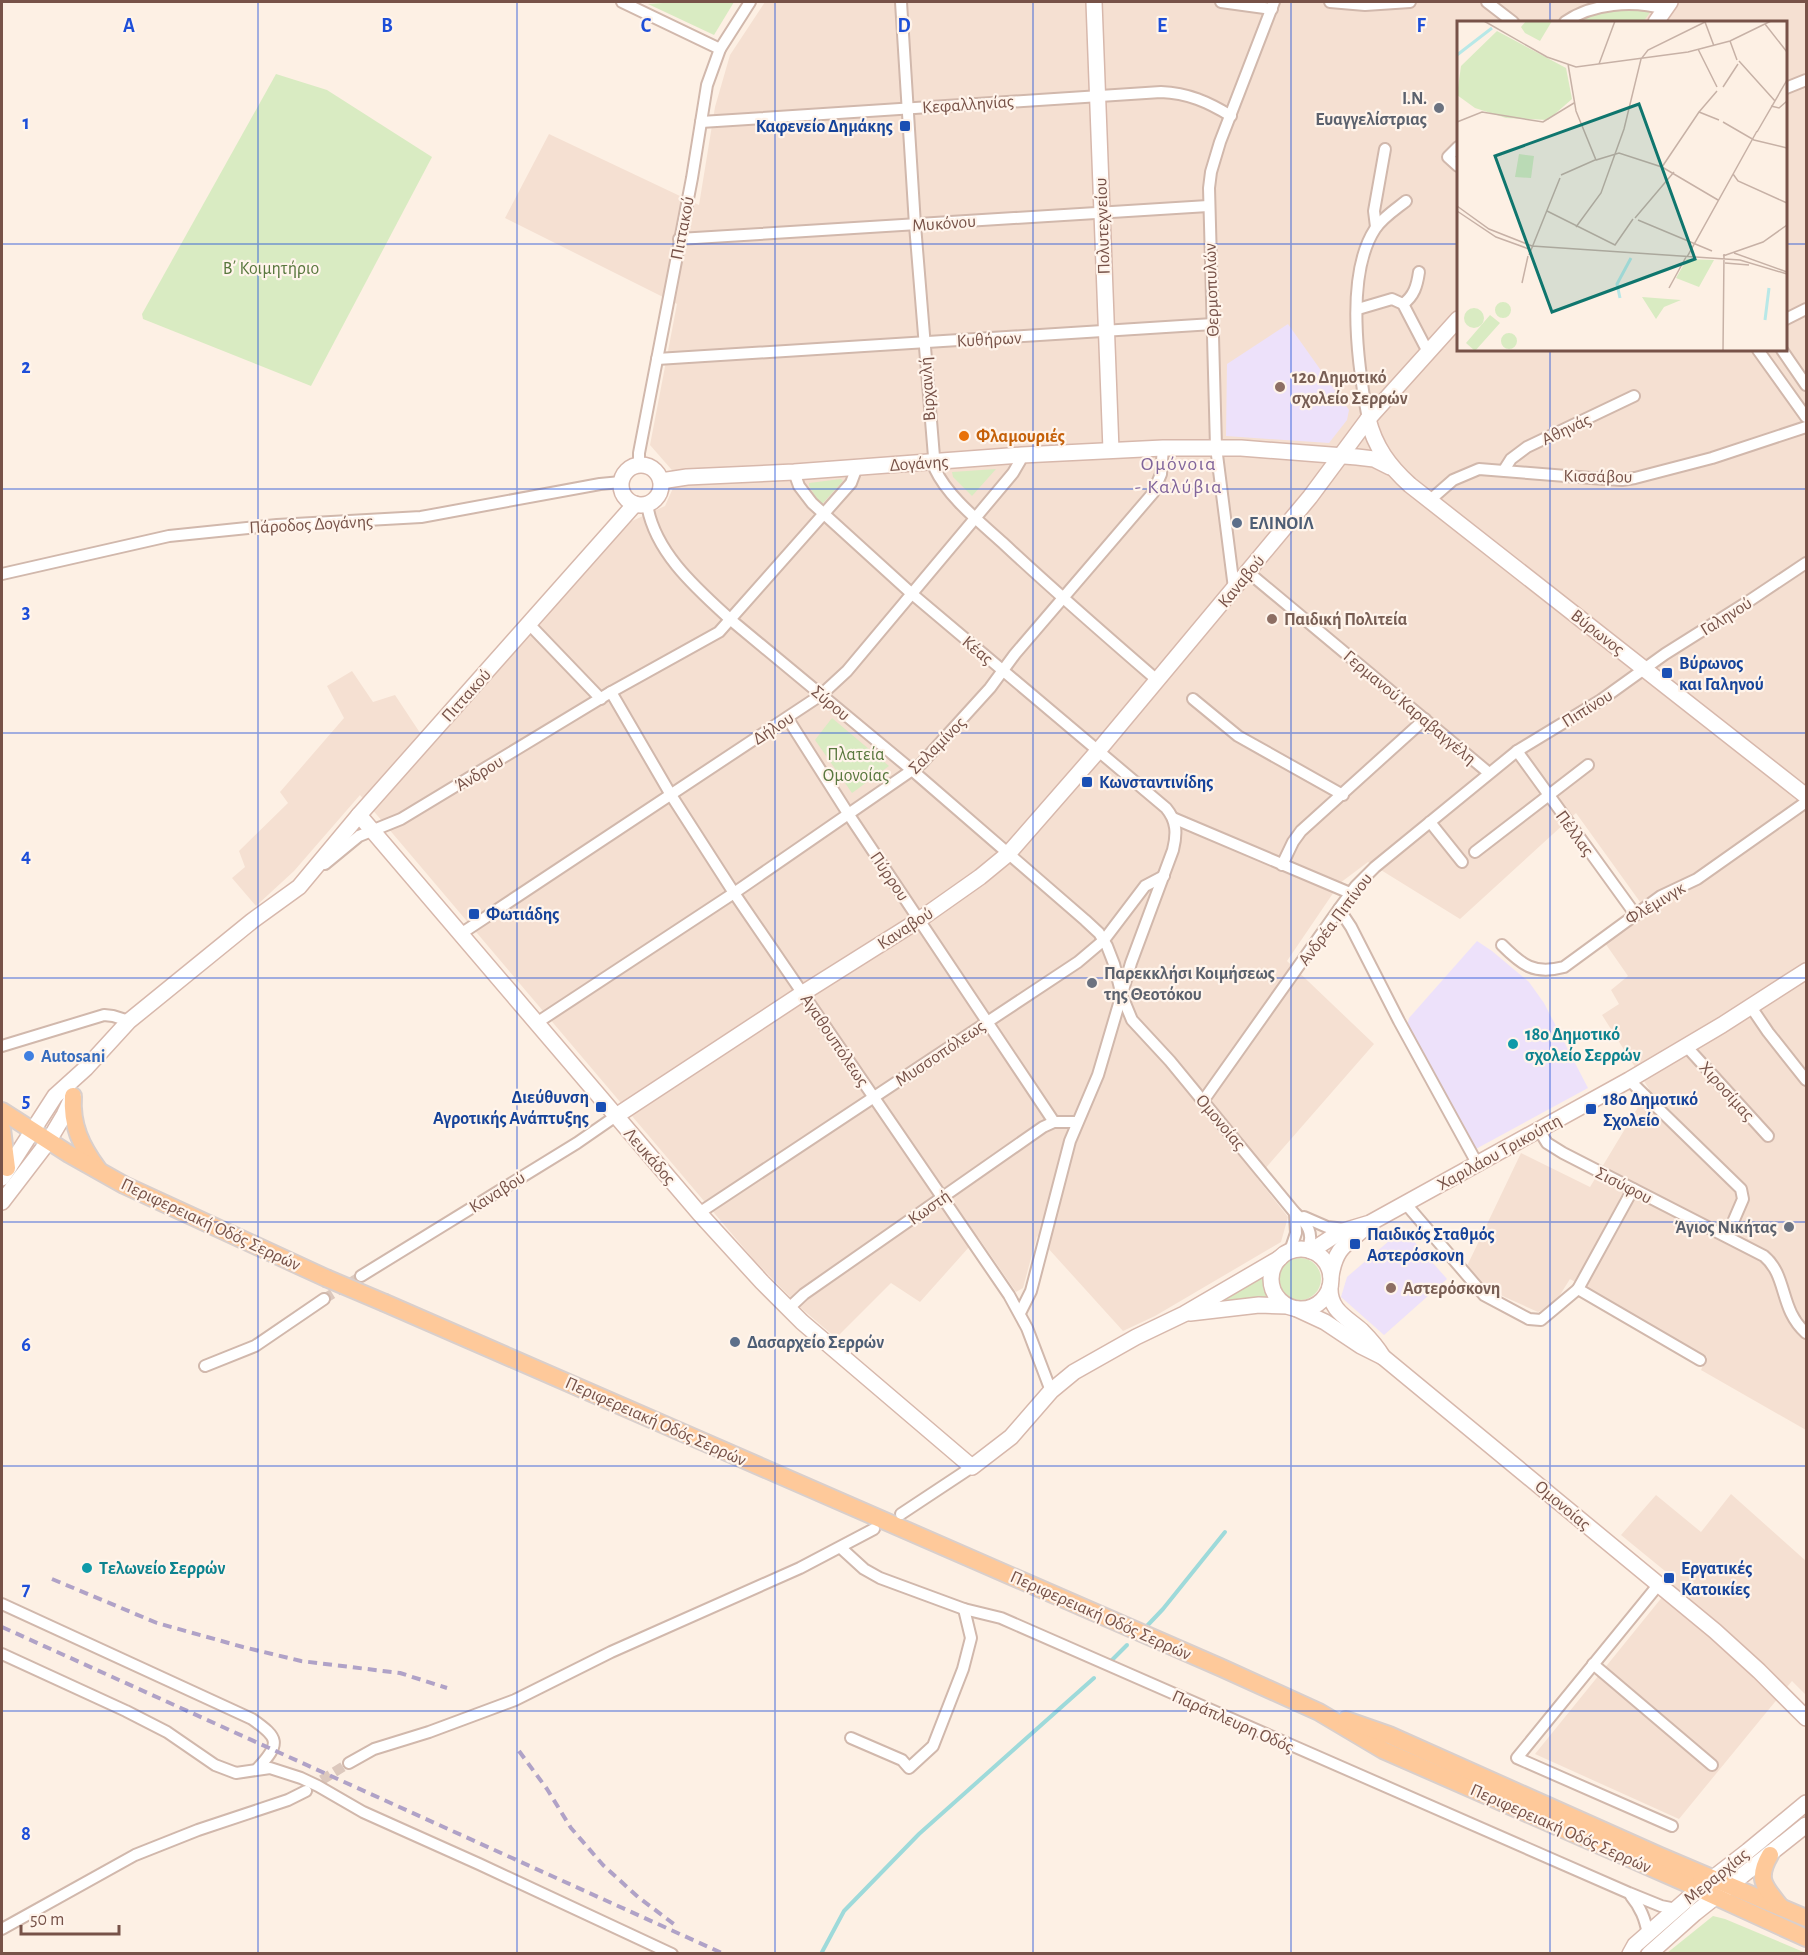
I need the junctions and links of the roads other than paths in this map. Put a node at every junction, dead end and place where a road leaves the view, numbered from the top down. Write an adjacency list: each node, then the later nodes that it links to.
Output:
1 (622, 2): 13 (street)
2 (750, 2): 13 (street, Πιττακού)
3 (901, 2): 17 (street, Βιρχανλή)
4 (1094, 2): 16 (street, Πολυτεχνείου)
5 (1221, 2): 9 (street)
6 (1330, 2): 7 (street)
7 (1410, 2)
8 (1487, 2): 11 (street)
9 (1273, 5): 18 (street, Θερμοπυλών)
10 (1664, 11): 12 (street)
11 (1512, 21)
12 (1567, 21)
13 (720, 49): 19 (street, Πιττακού)
14 (1806, 80): 15 (street)
15 (1787, 87)
16 (1097, 95): 17 (street, Κεφαλληνίας); 18 (street, Κεφαλληνίας); 25 (street, Πολυτεχνείου)
17 (908, 109): 19 (street, Κεφαλληνίας); 26 (street, Βιρχανλή)
18 (1231, 116): 24 (street, Θερμοπυλών)
19 (701, 122): 28 (street, Πιττακού)
20 (1457, 148): 22 (street)
21 (1385, 149): 27 (street)
22 (1457, 165)
23 (1406, 201): 27 (street)
24 (1208, 206): 25 (street, Μυκόνου); 35 (street, Θερμοπυλών)
25 (1101, 213): 26 (street, Μυκόνου); 36 (street, Πολυτεχνείου)
26 (915, 225): 28 (street, Μυκόνου); 37 (street, Βιρχανλή)
27 (1376, 227): 31 (street)
28 (679, 239): 41 (street, Πιττακού)
29 (1419, 272): 30 (street)
30 (1402, 304): 31 (street); 40 (street)
31 (1358, 309): 45 (street)
32 (1806, 309): 34 (street)
33 (1457, 320): 40 (street, Καναβού)
34 (1788, 320)
35 (1213, 324): 36 (street, Κυθήρων); 47 (street, Θερμοπυλών)
36 (1106, 332): 37 (street, Κυθήρων); 49 (street, Πολυτεχνείου)
37 (924, 343): 41 (street, Κυθήρων); 52 (street, Βιρχανλή)
38 (1759, 351): 44 (street)
39 (1783, 351): 42 (street)
40 (1428, 352): 45 (street, Καναβού)
41 (657, 359): 53 (street, Πιττακού)
42 (1806, 385)
43 (1634, 396): 56 (street, Αθηνάς)
44 (1806, 417)
45 (1368, 419): 51 (street, Καναβού); 55 (street)
46 (1806, 427): 56 (street, Κισσάβου)
47 (1215, 447): 48 (street, Δογάνης); 51 (street, Δογάνης); 67 (street, Θερμοπυλών)
48 (1164, 448): 49 (street, Δογάνης); 69 (street, Σαλαμίνος)
49 (1111, 450): 50 (street, Δογάνης)
50 (1022, 455): 52 (street, Δογάνης); 63 (street, Δήλου)
51 (1340, 456): 55 (street, Δογάνης); 65 (street, Καναβού)
52 (933, 462): 54 (street, Δογάνης); 63 (street, Βιρχανλή)
53 (639, 465): 58 (street); 59 (street)
54 (857, 467): 57 (street, Δογάνης); 62 (street, Άνδρου)
55 (1390, 467): 60 (street, Βύρωνος)
56 (1504, 470): 60 (street, Κισσάβου)
57 (794, 472): 58 (street, Δογάνης); 62 (street, Κέας)
58 (661, 481): 61 (street)
59 (621, 482): 61 (street); 66 (street, Πάροδος Δογάνης)
60 (1429, 501): 72 (street, Βύρωνος)
61 (641, 504): 70 (street, Σύρου); 71 (street, Πιττακού)
62 (824, 513): 68 (street, Κέας); 70 (street, Άνδρου)
63 (975, 517): 68 (street, Δήλου); 69 (street, Βιρχανλή)
64 (1806, 563): 72 (street, Γαληνού)
65 (1248, 572): 67 (street, Καναβού); 80 (street, Γερμανού Καραβαγγέλη)
66 (2, 574)
67 (1234, 588): 74 (street, Καναβού)
68 (911, 593): 73 (street, Κέας); 76 (street, Δήλου)
69 (1062, 598): 73 (street, Σαλαμίνος); 74 (street, Βιρχανλή)
70 (731, 620): 75 (street, Άνδρου); 76 (street, Σύρου)
71 (529, 624): 77 (street); 91 (street, Πιττακού)
72 (1645, 669): 81 (street, Πιπίνου); 89 (street, Βύρωνος)
73 (1003, 670): 82 (street, Κέας); 84 (street, Σαλαμίνος)
74 (1157, 680): 82 (street, Καναβού)
75 (611, 693): 77 (street, Άνδρου); 86 (street, Αγαθουπόλεως)
76 (822, 695): 79 (street, Δήλου); 84 (street, Σύρου)
77 (601, 699): 95 (street, Άνδρου)
78 (1193, 699): 87 (street)
79 (788, 719): 86 (street, Δήλου); 92 (street, Πύρρου)
80 (1425, 719): 85 (street, Γερμανού Καραβαγγέλη); 87 (street)
81 (1522, 748): 85 (street, Ανδρέα Πιπίνου); 88 (street, Πέλλας)
82 (1098, 751): 93 (street, Κέας); 97 (street, Καναβού)
83 (1588, 765): 88 (street)
84 (913, 771): 92 (street, Σαλαμίνος); 97 (street, Σύρου)
85 (1489, 773): 94 (street, Ανδρέα Πιπίνου)
86 (671, 795): 102 (street, Αγαθουπόλεως); 107 (street, Δήλου)
87 (1343, 795): 99 (street)
88 (1548, 796): 96 (street); 105 (street, Πέλλας)
89 (1806, 796)
90 (1806, 802): 105 (street, Φλέμινγκ)
91 (359, 814): 95 (street, Λευκάδος); 101 (street, Πιττακού)
92 (849, 815): 102 (street, Σαλαμίνος); 106 (street, Πύρρου)
93 (1173, 818): 99 (street); 100 (street)
94 (1430, 822): 98 (street); 103 (street, Ανδρέα Πιπίνου)
95 (373, 830): 101 (street, Άνδρου); 107 (street, Λευκάδος)
96 (1475, 852)
97 (1008, 854): 106 (street, Καναβού); 108 (street, Σύρου)
98 (1462, 862)
99 (1282, 865): 103 (street)
100 (1164, 876): 108 (street, Μυσσοπόλεως); 112 (street)
101 (299, 887): 114 (street, Άνδρου)
102 (734, 893): 111 (street, Αγαθουπόλεως); 115 (street, Σαλαμίνος)
103 (1350, 893): 104 (street, Ανδρέα Πιπίνου)
104 (1339, 909): 124 (street, Ανδρέα Πιπίνου); 134 (street)
105 (1635, 914): 109 (street, Φλέμινγκ)
106 (919, 920): 111 (street, Καναβού); 116 (street, Πύρρου)
107 (462, 933): 115 (street, Λευκάδος)
108 (1104, 940): 112 (street, Σύρου); 116 (street, Μυσσοπόλεως)
109 (1502, 945)
110 (1806, 971): 113 (street, Χαριλάου Τρικούπη)
111 (803, 993): 123 (street, Αγαθουπόλεως); 126 (street, Καναβού)
112 (1122, 996): 124 (street, Ομονοίας); 128 (street)
113 (1751, 1007): 118 (street, Χαριλάου Τρικούπη); 121 (street)
114 (129, 1021): 117 (street); 119 (street, Άνδρου)
115 (538, 1022): 126 (street, Λευκάδος)
116 (986, 1022): 123 (street, Μυσσοπόλεως); 127 (street, Πύρρου)
117 (2, 1046)
118 (1686, 1046): 120 (street, Χαριλάου Τρικούπη); 132 (street, Χιροσίμας)
119 (86, 1068): 122 (street); 131 (street)
120 (1629, 1080): 130 (street, Χαριλάου Τρικούπη); 145 (street)
121 (1806, 1080)
122 (73, 1096): 133 (street); 136 (main road)
123 (874, 1098): 138 (street, Αγαθουπόλεως); 141 (street, Μυσσοπόλεως)
124 (1203, 1101): 142 (street, Ομονοίας)
125 (2, 1111): 131 (main road, Περιφερειακή Οδός Σερρών)
126 (616, 1116): 141 (street, Λευκάδος); 148 (street, Καναβού)
127 (1054, 1122): 128 (street); 138 (street, Κωστή)
128 (1077, 1122): 154 (street)
129 (2, 1129): 135 (main road)
130 (1539, 1130): 134 (street, Χαριλάου Τρικούπη); 137 (street, Σισύφου)
131 (31, 1131): 133 (main road, Περιφερειακή Οδός Σερρών); 135 (street)
132 (1768, 1136)
133 (48, 1142): 136 (main road, Περιφερειακή Οδός Σερρών); 139 (street)
134 (1478, 1165): 140 (street, Χαριλάου Τρικούπη)
135 (3, 1170)
136 (100, 1172): 170 (main road, Περιφερειακή Οδός Σερρών, bridge)
137 (1633, 1189): 145 (street, Σισύφου); 150 (street)
138 (943, 1197): 153 (street, Κωστή); 154 (street, Αγαθουπόλεως)
139 (2, 1202)
140 (1405, 1203): 143 (street, Χαριλάου Τρικούπη); 150 (street)
141 (699, 1213): 153 (street, Λευκάδος)
142 (1295, 1213): 144 (street); 146 (street, Ομονοίας); 147 (street)
143 (1370, 1223): 144 (street, Χαριλάου Τρικούπη); 149 (street)
144 (1349, 1229): 146 (street, Χαριλάου Τρικούπη)
145 (1727, 1236): 156 (street, Σισύφου)
146 (1309, 1251): 147 (street); 149 (street)
147 (1285, 1255): 152 (street); 155 (street)
148 (361, 1276)
149 (1330, 1282): 152 (street); 157 (street, Ομονοίας)
150 (1578, 1289): 158 (street)
151 (324, 1299): 159 (street)
152 (1292, 1307): 155 (street); 157 (street)
153 (788, 1309): 161 (street, Λευκάδος)
154 (1020, 1312): 160 (street, Αγαθουπόλεως)
155 (1184, 1314): 160 (street)
156 (1806, 1334)
157 (1383, 1357): 165 (street, Ομονοίας)
158 (1700, 1360)
159 (205, 1366)
160 (1051, 1391): 161 (street)
161 (972, 1467): 162 (street)
162 (901, 1514)
163 (874, 1530): 164 (street)
164 (841, 1548): 167 (street, Παράπλευρη Οδός); 173 (street)
165 (1659, 1584): 169 (street); 171 (street, Ομονοίας)
166 (2, 1604): 175 (street)
167 (964, 1609): 172 (street); 184 (street, Παράπλευρη Οδός)
168 (2, 1654): 175 (street)
169 (1593, 1664): 174 (street); 179 (street)
170 (1319, 1712): 181 (main road, Περιφερειακή Οδός Σερρών); 183 (main road, Περιφερειακή Οδός Σερρών)
171 (1806, 1718)
172 (851, 1738)
173 (349, 1763)
174 (1712, 1765)
175 (258, 1768): 192 (street)
176 (306, 1791): 189 (street)
177 (1806, 1803): 181 (street, Μεραρχίας)
178 (1806, 1825): 180 (street, Μεραρχίας)
179 (1672, 1826)
180 (1770, 1856): 182 (street, Μεραρχίας); 186 (main road)
181 (1713, 1878): 182 (main road, Περιφερειακή Οδός Σερρών); 183 (street, Μεραρχίας)
182 (1731, 1886): 185 (street, Μεραρχίας); 186 (main road, Περιφερειακή Οδός Σερρών)
183 (1699, 1889): 185 (main road, Περιφερειακή Οδός Σερρών); 187 (street, Μεραρχίας)
184 (1629, 1893): 187 (street, Παράπλευρη Οδός); 190 (street)
185 (1716, 1897): 191 (main road, Περιφερειακή Οδός Σερρών); 194 (street, Μεραρχίας)
186 (1780, 1907): 188 (main road, Περιφερειακή Οδός Σερρών)
187 (1676, 1909): 190 (street, Μεραρχίας)
188 (1806, 1918)
189 (2, 1929)
190 (1648, 1934): 193 (street, Μεραρχίας)
191 (1806, 1938)
192 (672, 1953)
193 (1630, 1953)
194 (1649, 1953)

